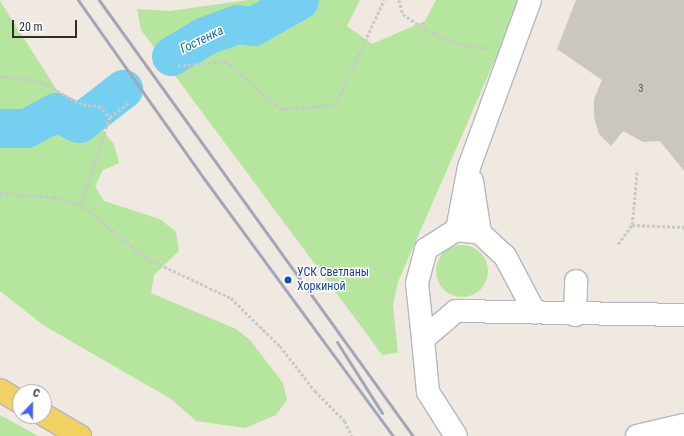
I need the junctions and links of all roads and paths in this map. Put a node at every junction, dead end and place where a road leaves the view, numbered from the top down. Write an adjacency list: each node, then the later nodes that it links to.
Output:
1 (384, 0): 5 (path)
2 (399, 0): 4 (path)
3 (530, 0): 4 (street)
4 (512, 53): 9 (street)
5 (178, 66)
6 (0, 76): 8 (path)
7 (130, 102): 8 (path)
8 (110, 117): 12 (path)
9 (469, 167): 15 (street); 16 (street)
10 (637, 171): 13 (path)
11 (0, 193): 12 (path)
12 (81, 204): 28 (path)
13 (632, 225): 14 (path); 17 (path)
14 (684, 227)
15 (457, 230): 16 (street); 22 (street)
16 (480, 233): 19 (street)
17 (618, 244)
18 (576, 281): 20 (street)
19 (535, 313): 20 (street); 22 (street)
20 (575, 315): 21 (street)
21 (684, 315)
22 (423, 339): 29 (street)
23 (0, 390): 24 (main road)
24 (12, 397)
25 (52, 420): 27 (main road)
26 (684, 425): 30 (street)
27 (80, 436)
28 (352, 436)
29 (456, 436)
30 (637, 436)

